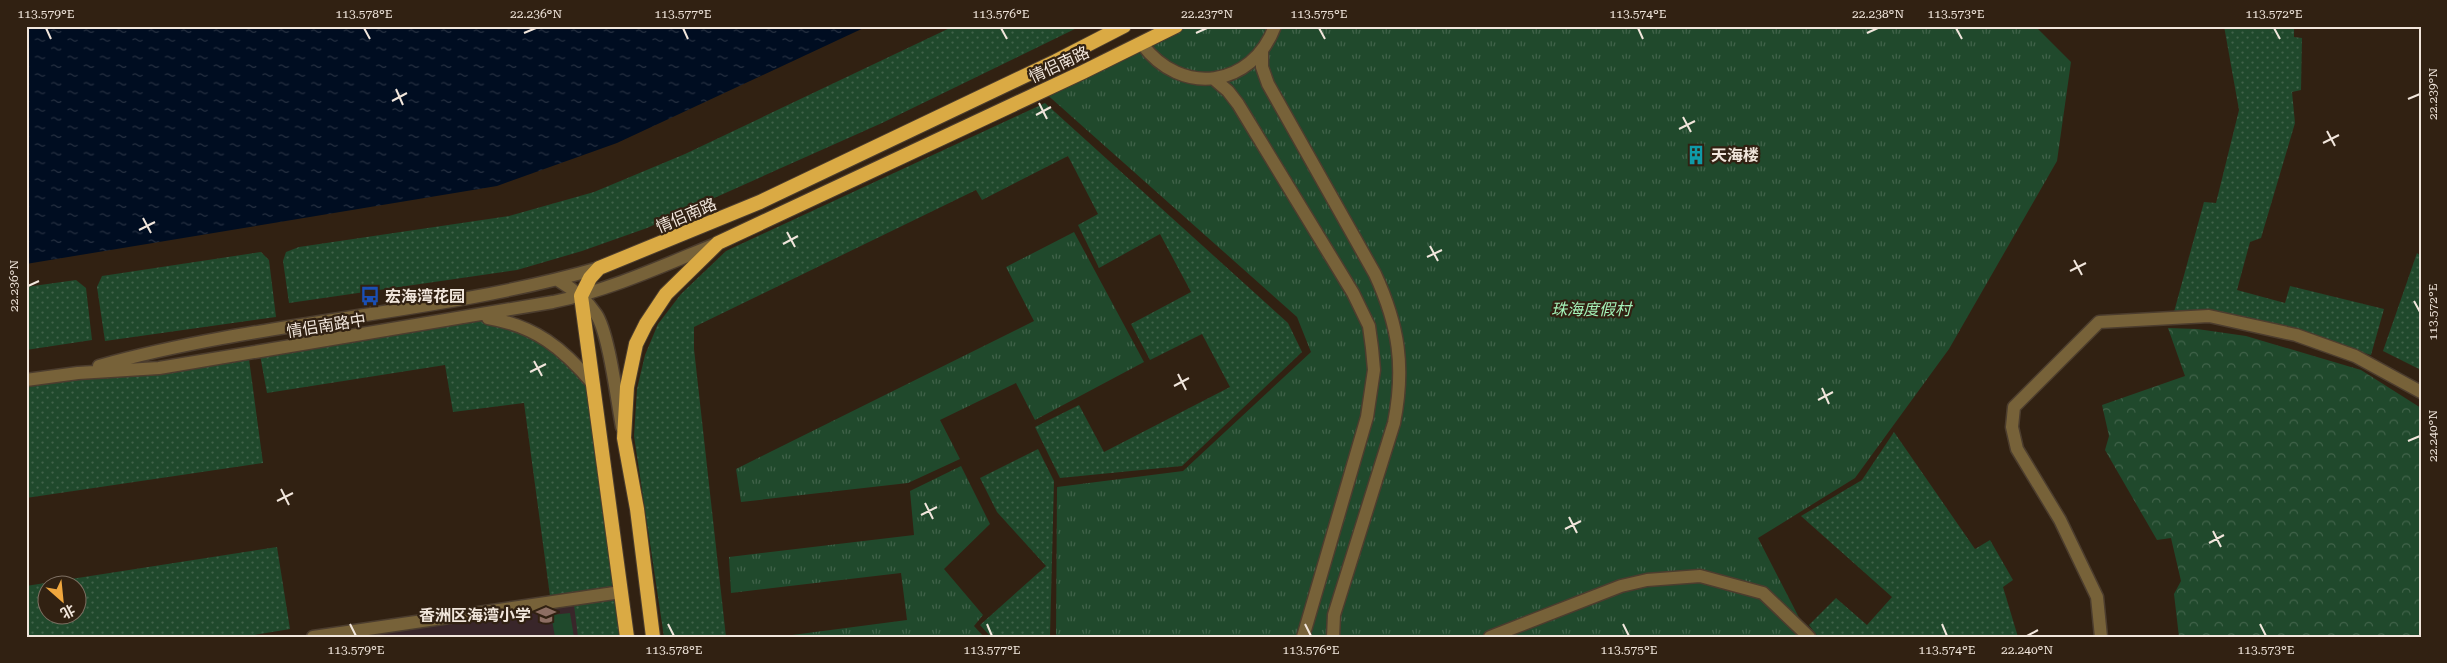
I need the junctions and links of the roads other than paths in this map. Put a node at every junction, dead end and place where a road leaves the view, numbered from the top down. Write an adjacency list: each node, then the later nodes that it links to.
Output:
1 (1124, 26): 8 (highway, 情侣南路)
2 (1176, 26): 4 (highway, 情侣南路)
3 (1275, 26): 5 (street)
4 (1142, 44): 6 (street); 7 (highway, 情侣南路)
5 (1262, 52): 6 (street); 22 (street)
6 (1214, 79): 21 (street)
7 (718, 243): 10 (street, 情侣南路中); 16 (highway, 情侣南路)
8 (600, 268): 9 (street, 情侣南路中); 10 (highway)
9 (558, 280): 10 (street); 12 (street, 情侣南路中)
10 (581, 296): 11 (street, 情侣南路中); 14 (highway); 16 (street)
11 (478, 316): 12 (street, 情侣南路中); 14 (street)
12 (78, 373): 13 (street, 情侣南路中)
13 (26, 380)
14 (593, 384): 17 (highway)
15 (2421, 392): 25 (street)
16 (624, 438): 20 (highway, 情侣南路)
17 (621, 592): 18 (street); 19 (highway)
18 (313, 637)
19 (627, 637)
20 (653, 637)
21 (1303, 637)
22 (1333, 637)
23 (1490, 637): 24 (street)
24 (1809, 637)
25 (2101, 637)

